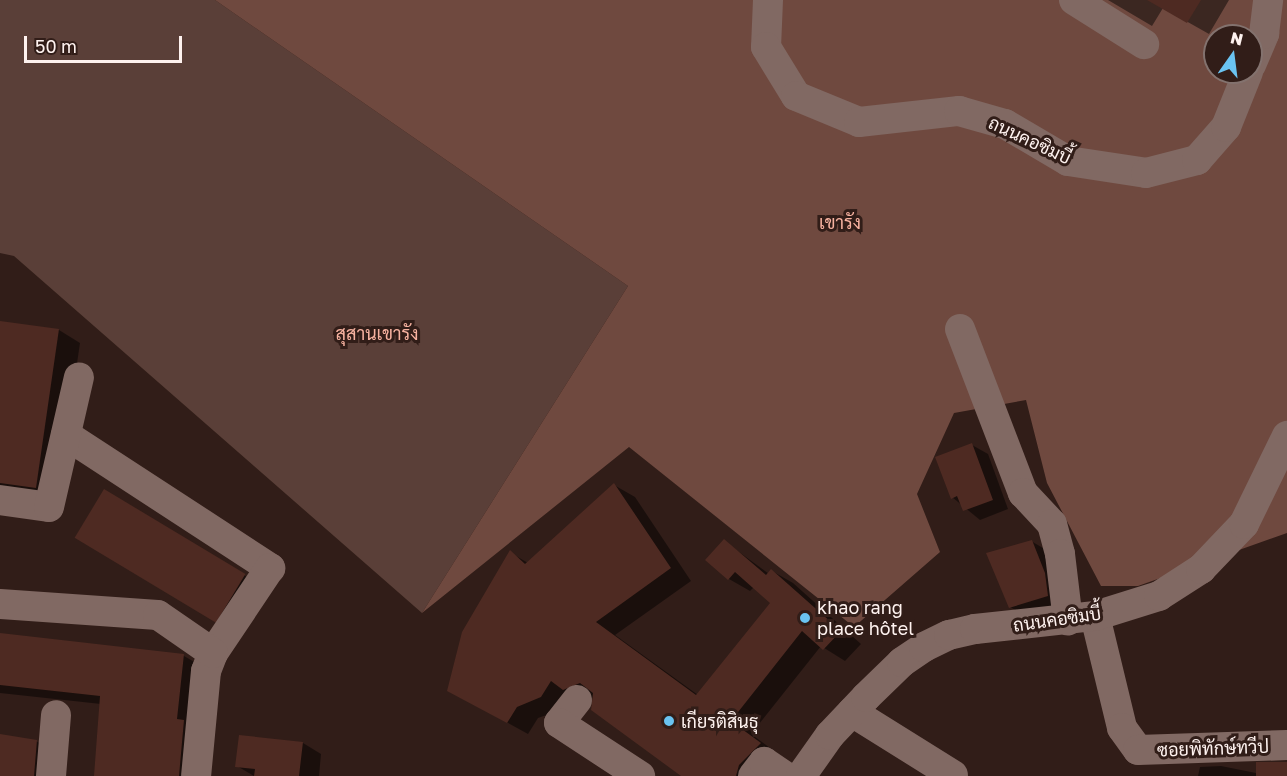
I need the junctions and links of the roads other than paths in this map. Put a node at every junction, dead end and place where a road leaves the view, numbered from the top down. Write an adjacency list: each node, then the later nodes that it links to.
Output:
1 (768, 0): 6 (street, ถนนคอซิมบี้)
2 (1074, 0): 5 (street)
3 (1268, 0): 4 (street)
4 (1263, 36)
5 (1144, 44)
6 (1243, 84)
7 (960, 330): 13 (street)
8 (79, 377): 9 (street)
9 (66, 435): 11 (street); 14 (street)
10 (1287, 436): 13 (street, ถนนคอซิมบี้)
11 (0, 501)
12 (0, 604): 14 (street)
13 (1081, 619): 16 (street, ถนนคอซิมบี้); 19 (street, ซอยพิทักษ์ทวีป)
14 (213, 653): 22 (street)
15 (577, 700): 23 (street)
16 (852, 712): 20 (street); 26 (street, ถนนคอซิมบี้)
17 (56, 715): 21 (street)
18 (1287, 745): 19 (street, ซอยพิทักษ์ทวีป)
19 (1178, 763)
20 (953, 775)
21 (51, 776)
22 (196, 776)
23 (640, 776)
24 (753, 776): 25 (street)
25 (785, 776)
26 (801, 776)

